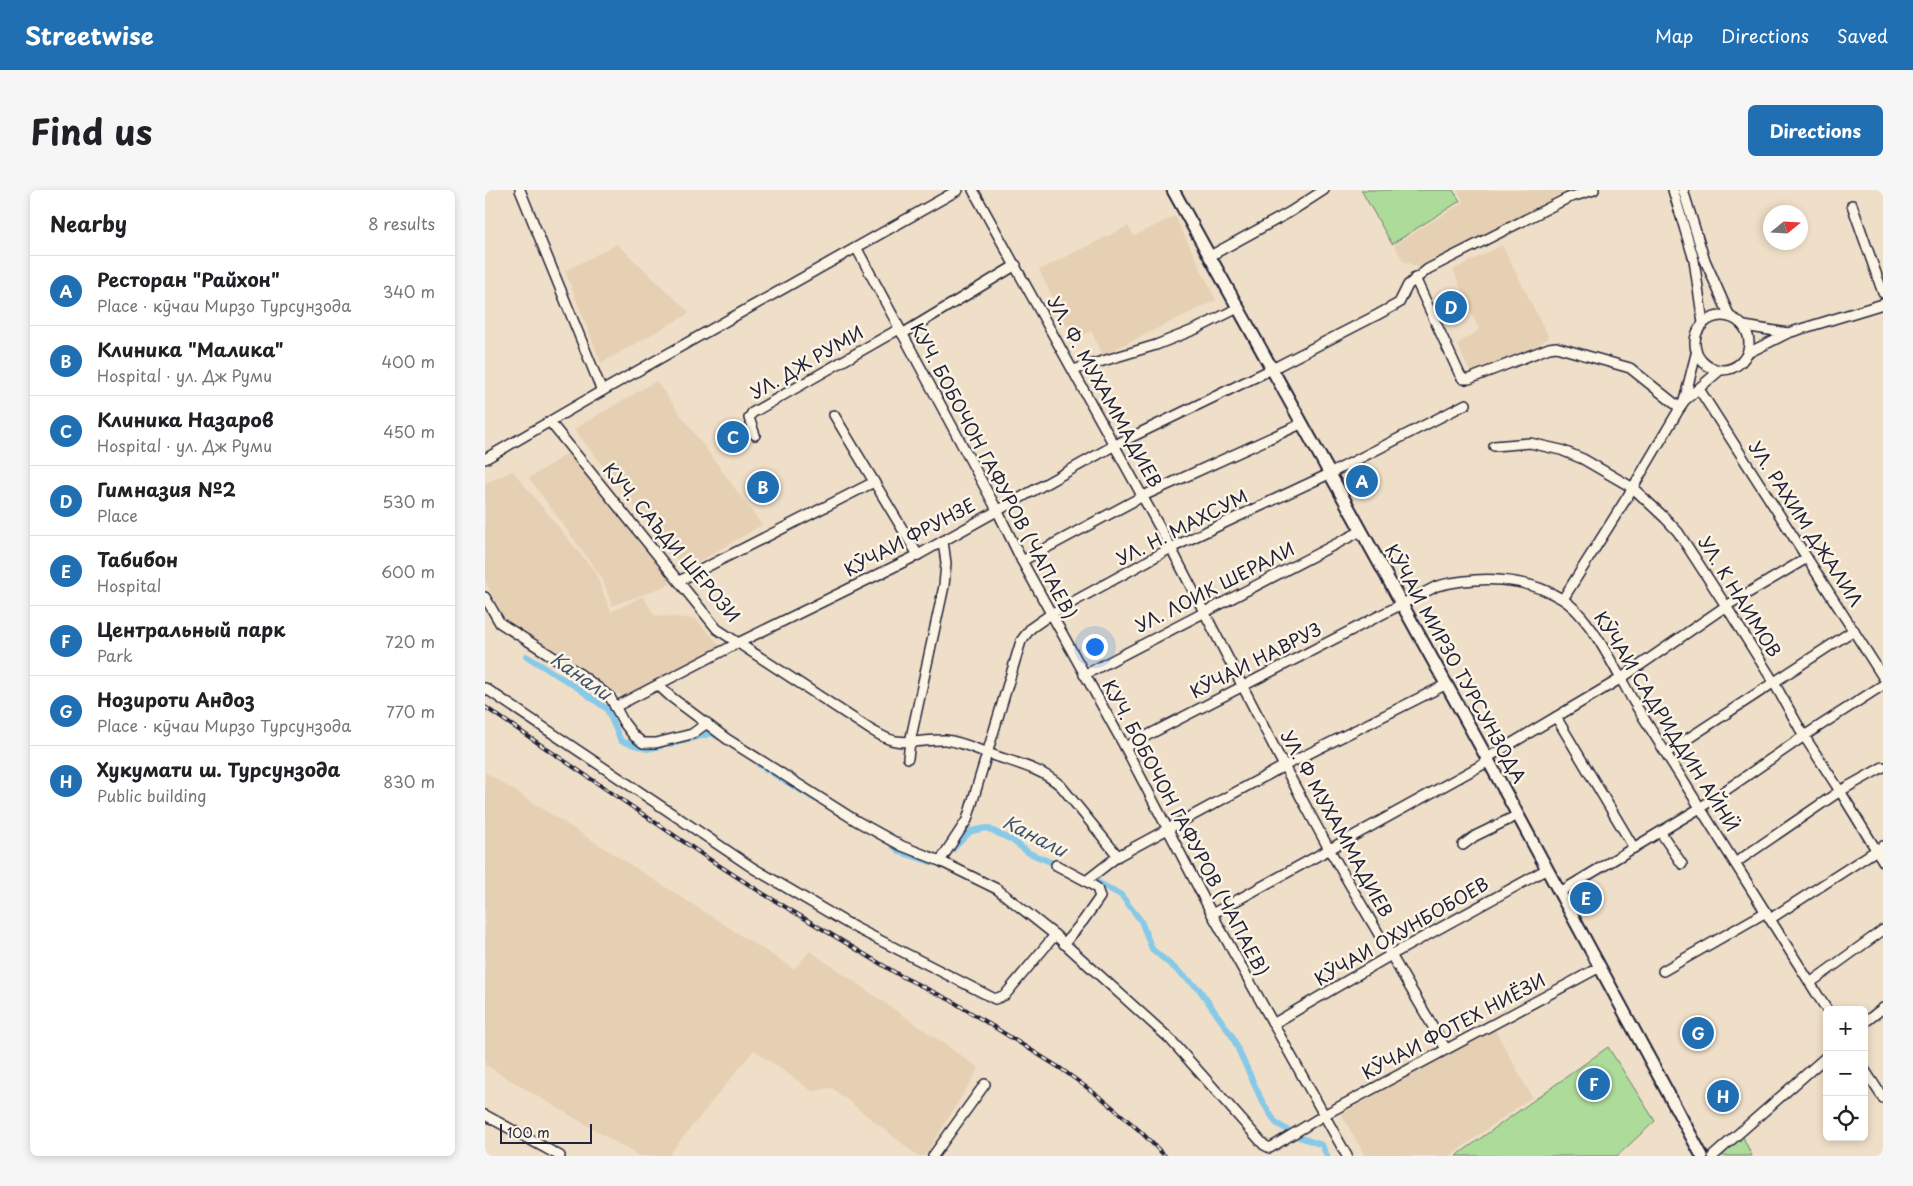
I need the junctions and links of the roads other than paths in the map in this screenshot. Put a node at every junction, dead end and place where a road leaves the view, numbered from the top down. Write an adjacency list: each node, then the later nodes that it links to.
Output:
1 (520, 190): 28 (street)
2 (959, 190): 10 (street)
3 (973, 190): 12 (street, УЛ. Ф. МУХАММАДИЕВ)
4 (1173, 190): 11 (main road, КӮЧАИ МИРЗО ТУРСУНЗОДА)
5 (1324, 190): 11 (street)
6 (1594, 190): 13 (street)
7 (1673, 190): 18 (street)
8 (1683, 190): 17 (street)
9 (1852, 205): 14 (street)
10 (857, 249): 20 (street, КУЧ. БОБОЧОН ГАФУРОВ (ЧАПАЕВ)); 28 (street)
11 (1210, 256): 16 (main road, КӮЧАИ МИРЗО ТУРСУНЗОДА)
12 (1016, 265): 20 (street); 25 (street, УЛ. Ф. МУХАММАДИЕВ)
13 (1415, 278): 24 (street, КӮЧАИ ФРУНЗЕ); 30 (street)
14 (1883, 294)
15 (1883, 304): 21 (street)
16 (1238, 308): 24 (main road, КӮЧАИ МИРЗО ТУРСУНЗОДА); 25 (street)
17 (1730, 317): 18 (street); 19 (street)
18 (1703, 323): 23 (street)
19 (1744, 326): 21 (street); 22 (street)
20 (901, 331): 34 (street, УЛ. ДЖ РУМИ); 42 (street, КУЧ. БОБОЧОН ГАФУРОВ (ЧАПАЕВ))
21 (1788, 333): 22 (street)
22 (1748, 353): 26 (street)
23 (1696, 354): 26 (street); 30 (street)
24 (1273, 369): 33 (main road, КӮЧАИ МИРЗО ТУРСУНЗОДА); 35 (street, КӮЧАИ ФРУНЗЕ)
25 (1073, 370): 35 (street, УЛ. Ф. МУХАММАДИЕВ)
26 (1719, 371): 27 (street)
27 (1699, 389): 30 (street); 47 (street, УЛ. РАХИМ ДЖАЛИЛ)
28 (602, 391): 32 (street)
29 (1466, 404): 38 (street, УЛ. Н. МАХСУМ)
30 (1682, 404): 40 (street)
31 (834, 415): 39 (street)
32 (550, 422): 37 (street); 49 (street, КУЧ. САЪДИ ШЕРОЗИ)
33 (1301, 424): 38 (main road, КӮЧАИ МИРЗО ТУРСУНЗОДА); 41 (street)
34 (755, 435)
35 (1115, 445): 41 (street, УЛ. Ф. МУХАММАДИЕВ); 42 (street, КӮЧАИ ФРУНЗЕ)
36 (1494, 446): 40 (street, УЛ. К НАИМОВ)
37 (487, 457)
38 (1329, 474): 43 (main road, КӮЧАИ МИРЗО ТУРСУНЗОДА); 45 (street, УЛ. Н. МАХСУМ)
39 (874, 482): 46 (street); 49 (street)
40 (1633, 488): 51 (street); 53 (street, УЛ. К НАИМОВ)
41 (1143, 496): 45 (street, УЛ. Ф. МУХАММАДИЕВ); 48 (street)
42 (997, 510): 44 (street, КӮЧАИ ФРУНЗЕ); 48 (street, КУЧ. БОБОЧОН ГАФУРОВ (ЧАПАЕВ))
43 (1361, 531): 52 (main road, КӮЧАИ МИРЗО ТУРСУНЗОДА); 54 (street, УЛ. ЛОИК ШЕРАЛИ)
44 (943, 541): 46 (street, КӮЧАИ ФРУНЗЕ); 71 (street)
45 (1171, 548): 54 (street, УЛ. Ф. МУХАММАДИЕВ); 55 (street, УЛ. Н. МАХСУМ)
46 (918, 555): 57 (street, КӮЧАИ ФРУНЗЕ)
47 (1807, 558): 53 (street); 56 (street, УЛ. РАХИМ ДЖАЛИЛ)
48 (1021, 561): 55 (street, КУЧ. БОБОЧОН ГАФУРОВ (ЧАПАЕВ))
49 (679, 581): 57 (street, КУЧ. САЪДИ ШЕРОЗИ)
50 (485, 598): 67 (street)
51 (1563, 599): 52 (street, КӮЧАИ САДРИДДИН АЙНӢ); 60 (street, КӮЧАИ САДРИДДИН АЙНӢ)
52 (1402, 604): 62 (main road, КӮЧАИ МИРЗО ТУРСУНЗОДА); 65 (street, КӮЧАИ НАВРУЗ)
53 (1726, 606): 60 (street); 61 (street, УЛ. К НАИМОВ)
54 (1205, 611): 58 (street, УЛ. ЛОИК ШЕРАЛИ); 65 (street, УЛ. Ф МУХАММАДИЕВ)
55 (1051, 614): 58 (street, КУЧ. БОБОЧОН ГАФУРОВ (ЧАПАЕВ)); 74 (street, УЛ. Н. МАХСУМ)
56 (1854, 630): 59 (street, УЛ. РАХИМ ДЖАЛИЛ); 61 (street)
57 (738, 644): 64 (street, КӮЧАИ ФРУНЗЕ); 71 (street, КУЧ. САЪДИ ШЕРОЗИ)
58 (1084, 674): 72 (street, КУЧ. БОБОЧОН ГАФУРОВ (ЧАПАЕВ))
59 (1883, 677)
60 (1620, 679): 68 (street); 73 (street, КӮЧАИ САДРИДДИН АЙНӢ)
61 (1773, 681): 70 (street, УЛ. К НАИМОВ); 73 (street)
62 (1447, 684): 76 (main road, КӮЧАИ МИРЗО ТУРСУНЗОДА); 77 (street)
63 (1883, 684): 70 (street)
64 (658, 685): 67 (street, КӮЧАИ ФРУНЗЕ); 69 (street)
65 (1243, 687): 72 (street, КӮЧАИ НАВРУЗ); 77 (street, УЛ. Ф МУХАММАДИЕВ)
66 (485, 688): 100 (street)
67 (615, 707): 69 (street)
68 (1556, 717): 76 (street); 85 (street)
69 (707, 723): 89 (street)
70 (1804, 736): 79 (street, УЛ. К НАИМОВ); 80 (street)
71 (910, 742): 74 (street, КУЧ. САЪДИ ШЕРОЗИ); 75 (street)
72 (1125, 747): 82 (street, КУЧ. БОБОЧОН ГАФУРОВ (ЧАПАЕВ))
73 (1666, 753): 80 (street, КӮЧАИ САДРИДДИН АЙНӢ)
74 (988, 754): 88 (street, КУЧ. САЪДИ ШЕРОЗИ); 89 (street, УЛ. Н. МАХСУМ)
75 (908, 758)
76 (1488, 760): 81 (main road, КӮЧАИ МИРЗО ТУРСУНЗОДА); 86 (street)
77 (1284, 766): 82 (street); 86 (street, УЛ. Ф МУХАММАДИЕВ)
78 (1883, 767): 79 (street)
79 (1840, 791): 87 (street, УЛ. К НАИМОВ); 91 (street)
80 (1700, 808): 83 (street); 91 (street, КӮЧАИ САДРИДДИН АЙНӢ)
81 (1518, 815): 84 (street); 94 (main road, КӮЧАИ МИРЗО ТУРСУНЗОДА)
82 (1169, 829): 88 (street); 97 (street, КУЧ. БОБОЧОН ГАФУРОВ (ЧАПАЕВ))
83 (1661, 832): 85 (street); 92 (street)
84 (1463, 845)
85 (1634, 848): 96 (street)
86 (1329, 849): 97 (street); 102 (street, УЛ. Ф МУХАММАДИЕВ)
87 (1879, 849): 90 (street, УЛ. К НАИМОВ); 98 (street)
88 (1118, 856): 95 (street)
89 (939, 861): 100 (street)
90 (1883, 862)
91 (1735, 863): 98 (street, КӮЧАИ САДРИДДИН АЙНӢ)
92 (1682, 864)
93 (1056, 865): 95 (street)
94 (1547, 869): 96 (main road, КӮЧАИ МИРЗО ТУРСУНЗОДА); 102 (street, КӮЧАИ ОХУНБОБОЕВ)
95 (1086, 881): 101 (street)
96 (1559, 892): 103 (main road, КӮЧАИ МИРЗО ТУРСУНЗОДА)
97 (1212, 914): 109 (street, КУЧ. БОБОЧОН ГАФУРОВ (ЧАПАЕВ))
98 (1768, 916): 104 (street); 105 (street, КӮЧАИ САДРИДДИН АЙНӢ)
99 (1883, 930): 105 (street)
100 (1055, 935): 101 (street)
101 (1064, 944): 116 (street, КӮЧАИ ФОТЕХ НИЁЗИ)
102 (1391, 955): 109 (street, КӮЧАИ ОХУНБОБОЕВ); 110 (street, УЛ. Ф МУХАММАДИЕВ)
103 (1600, 967): 110 (street, КӮЧАИ ФОТЕХ НИЁЗИ); 120 (main road, КӮЧАИ МИРЗО ТУРСУНЗОДА)
104 (1663, 971)
105 (1810, 983): 106 (street, КӮЧАИ САДРИДДИН АЙНӢ)
106 (1824, 1006)
107 (1883, 1008): 108 (street)
108 (1868, 1021)
109 (1273, 1024): 116 (street, КУЧ. БОБОЧОН ГАФУРОВ (ЧАПАЕВ))
110 (1446, 1049): 116 (street, КӮЧАИ ФОТЕХ НИЁЗИ)
111 (1823, 1060): 121 (street)
112 (1868, 1075): 114 (street)
113 (985, 1084): 118 (street)
114 (1883, 1097)
115 (485, 1115): 117 (street)
116 (1323, 1115): 119 (street, КУЧ. БОБОЧОН ГАФУРОВ (ЧАПАЕВ))
117 (560, 1156)
118 (933, 1156)
119 (1347, 1156)
120 (1702, 1156)
121 (1713, 1156)

